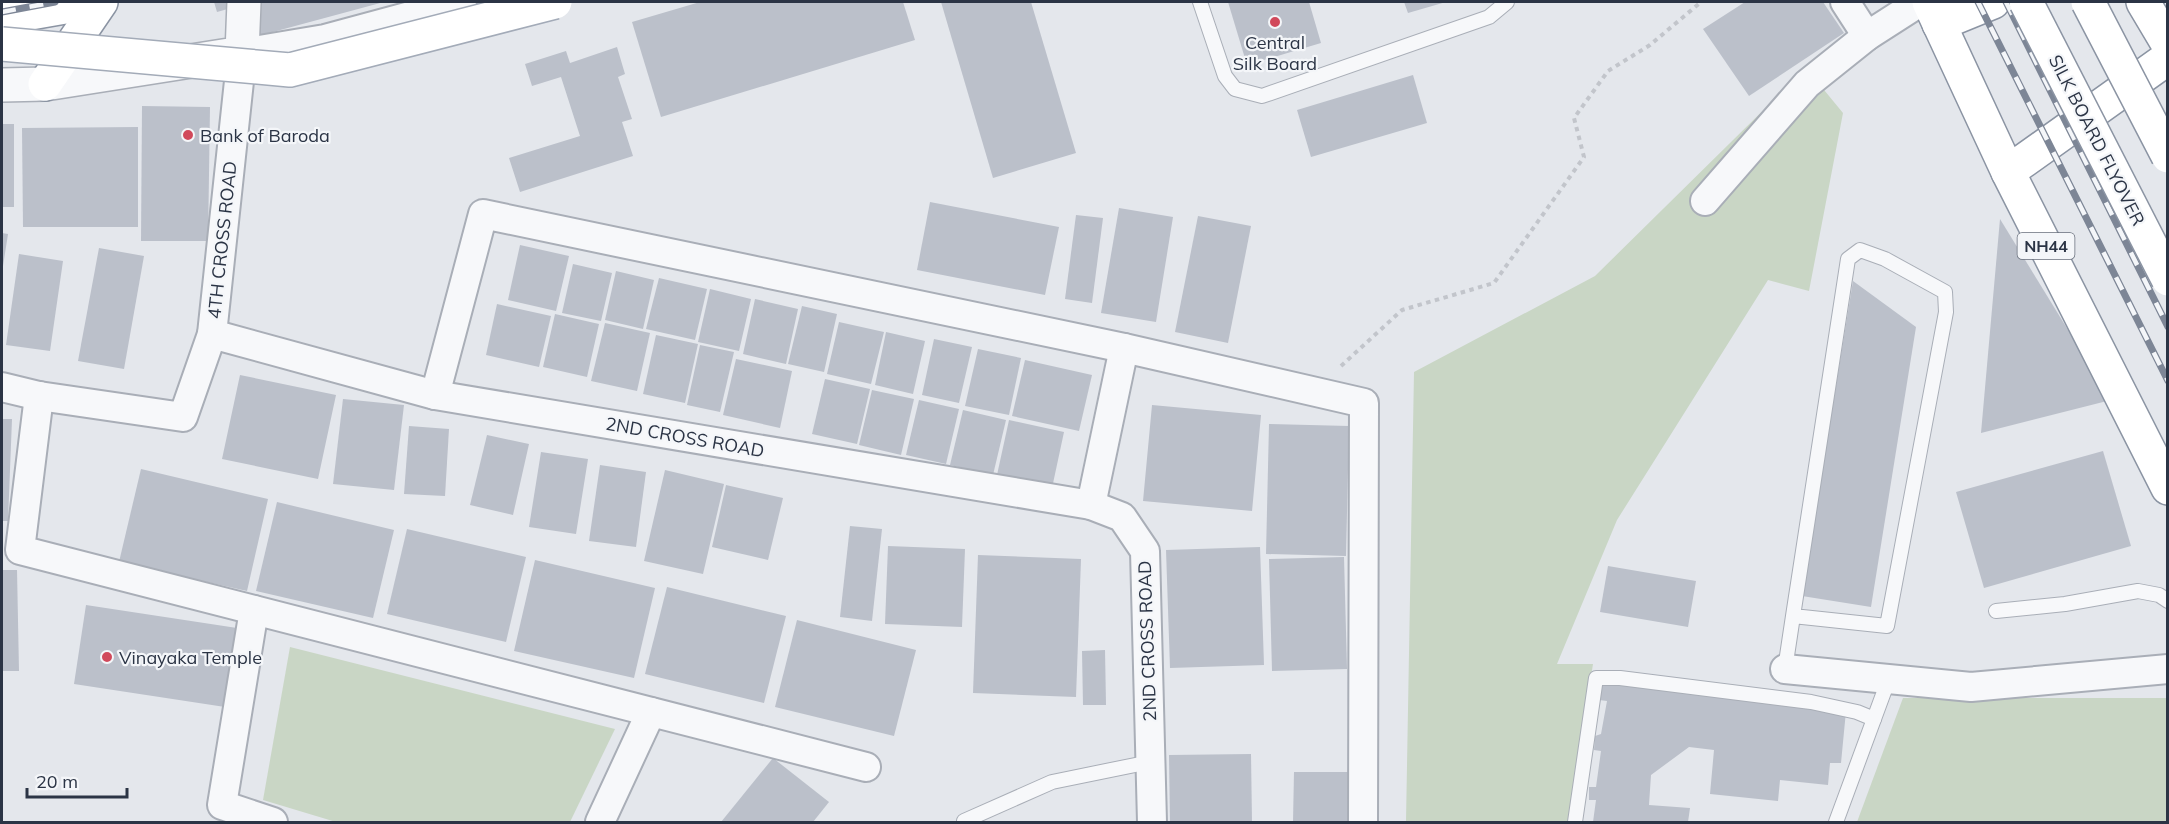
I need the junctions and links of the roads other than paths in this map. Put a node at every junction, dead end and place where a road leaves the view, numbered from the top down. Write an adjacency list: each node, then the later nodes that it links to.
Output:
1 (94, 2): 14 (main road)
2 (101, 2): 20 (main road)
3 (244, 2): 18 (street, 4TH CROSS ROAD)
4 (462, 2): 18 (street)
5 (555, 2): 16 (main road, bridge)
6 (1200, 2): 7 (lane)
7 (1507, 2)
8 (1845, 2): 15 (street)
9 (1993, 2): 13 (main road)
10 (2026, 2): 25 (main road, SILK BOARD FLYOVER, bridge)
11 (2088, 2): 22 (main road, bridge)
12 (2143, 2): 17 (main road)
13 (1929, 9): 15 (street); 23 (main road, NH44)
14 (2, 18)
15 (1867, 36): 24 (street)
16 (2, 44)
17 (2168, 44)
18 (242, 53): 20 (street); 26 (street, 4TH CROSS ROAD)
19 (2168, 58): 23 (main road)
20 (45, 84): 21 (street)
21 (2, 85)
22 (2168, 156)
23 (2008, 172): 31 (main road, NH44)
24 (1705, 201)
25 (2168, 279)
26 (212, 334): 29 (street, 2ND CROSS ROAD); 30 (street)
27 (1124, 348): 29 (street); 32 (street); 48 (street)
28 (2, 387): 30 (street)
29 (435, 395): 32 (street, 2ND CROSS ROAD)
30 (39, 396): 34 (street)
31 (2168, 488)
32 (1091, 505): 42 (street, 2ND CROSS ROAD)
33 (2168, 601): 35 (lane)
34 (254, 610): 40 (street); 45 (street)
35 (1996, 610)
36 (1792, 616): 36 (lane); 37 (lane)
37 (1785, 669): 39 (street)
38 (2168, 669): 39 (street)
39 (1888, 681): 41 (lane)
40 (651, 712): 43 (street); 46 (street)
41 (1874, 719): 49 (lane); 50 (lane)
42 (1150, 762): 44 (lane); 47 (street, 2ND CROSS ROAD)
43 (866, 767)
44 (964, 821)
45 (273, 822)
46 (600, 822)
47 (1152, 822)
48 (1363, 822)
49 (1575, 822)
50 (1836, 822)

